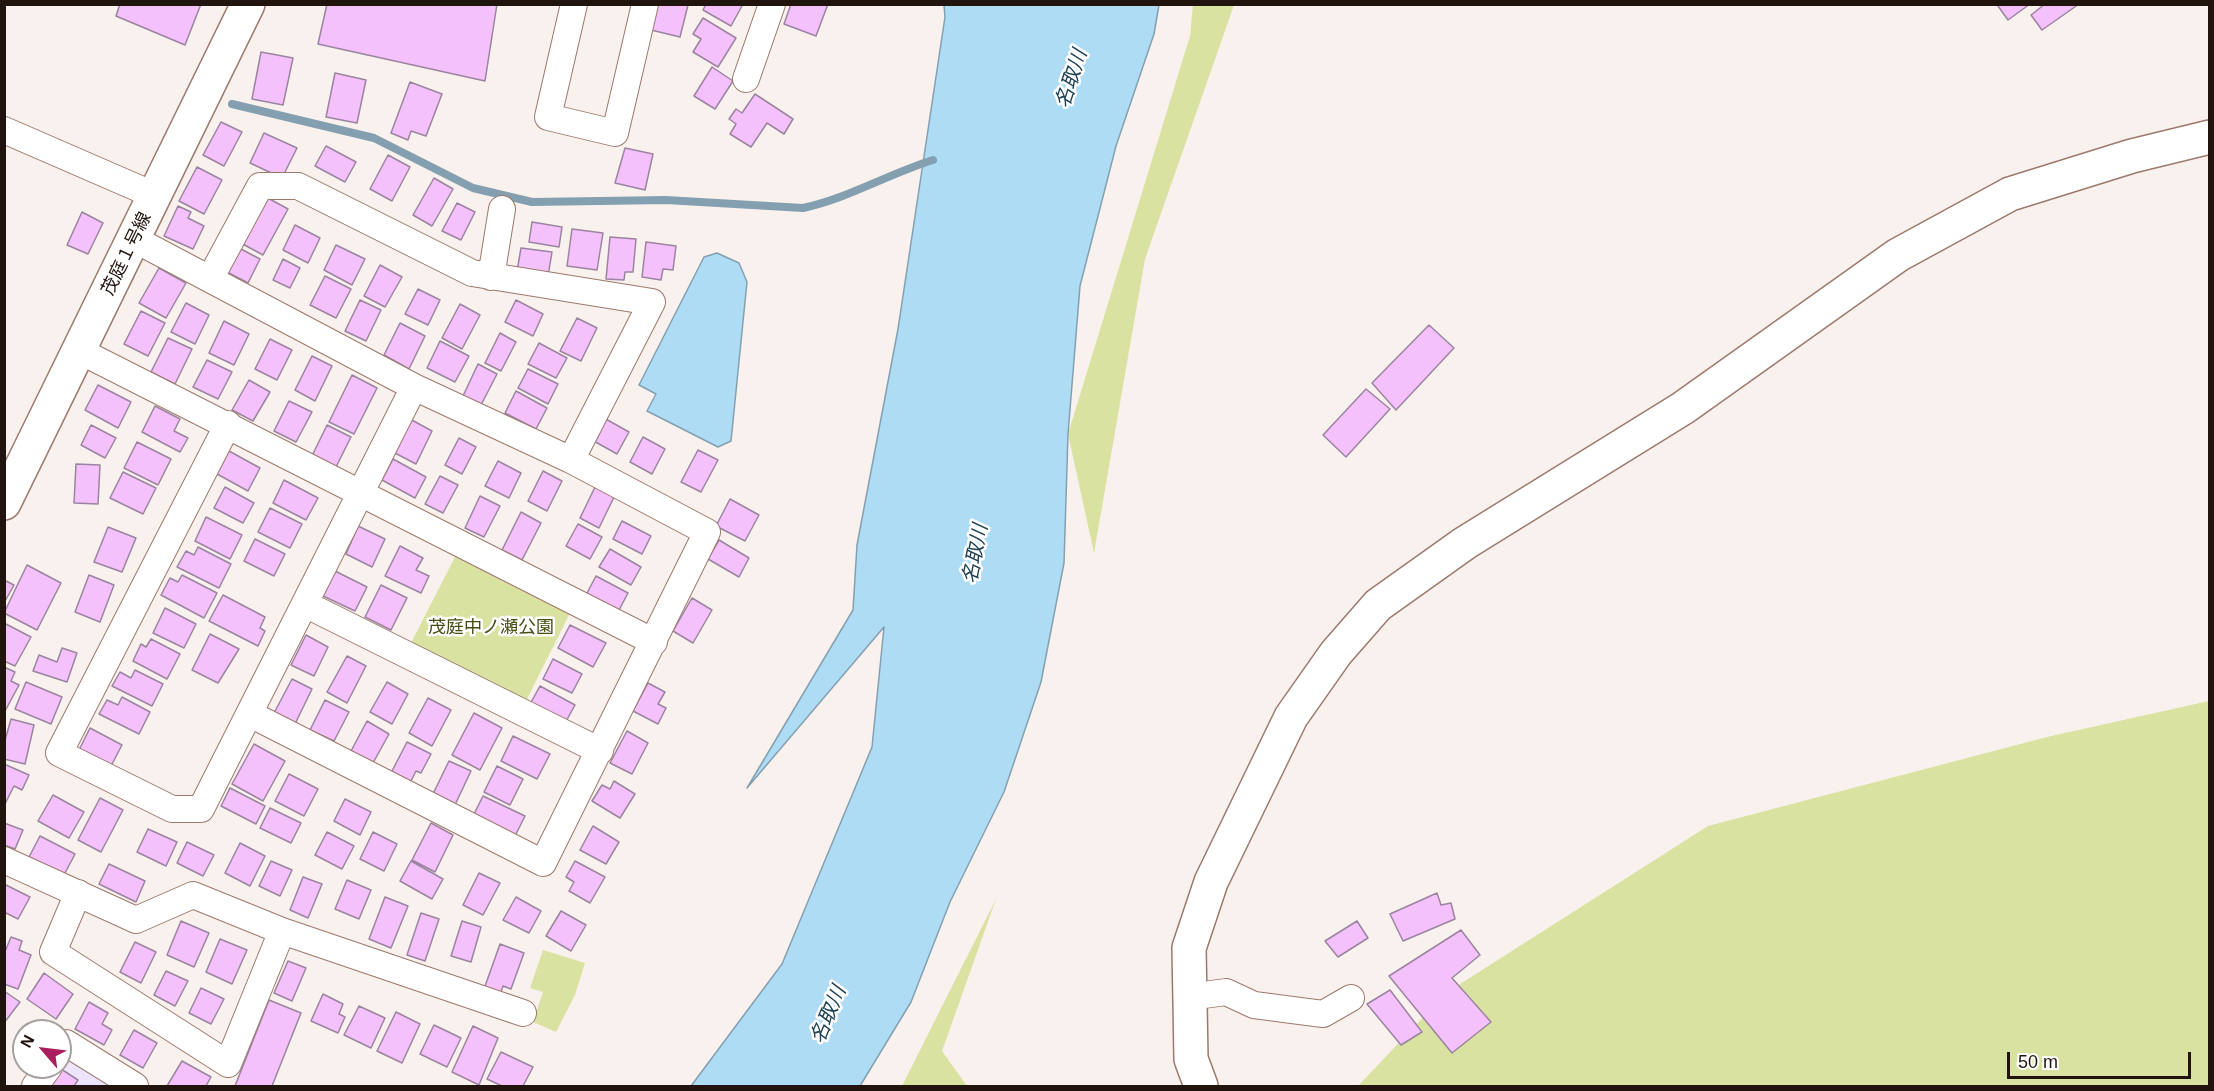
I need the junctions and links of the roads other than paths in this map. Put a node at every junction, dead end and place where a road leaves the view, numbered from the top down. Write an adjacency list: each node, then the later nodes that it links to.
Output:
1 (248, 4): 8 (street, 茂庭１号線)
2 (574, 4): 3 (street)
3 (645, 4)
4 (772, 4): 5 (street)
5 (746, 79)
6 (4, 130): 8 (street)
7 (2210, 137): 26 (street)
8 (156, 195): 10 (street, 茂庭１号線)
9 (502, 209): 11 (street)
10 (134, 239): 12 (street); 13 (street, 茂庭１号線)
11 (491, 277): 12 (street); 16 (street)
12 (210, 279): 14 (street)
13 (80, 351): 15 (street); 18 (street, 茂庭１号線)
14 (414, 387): 16 (street); 17 (street)
15 (228, 424): 17 (street); 21 (street)
16 (571, 460): 20 (street)
17 (359, 493): 19 (street); 20 (street)
18 (4, 503)
19 (305, 604): 21 (street); 22 (street)
20 (654, 642): 22 (street)
21 (250, 714): 22 (street)
22 (600, 751)
23 (4, 860): 24 (street)
24 (78, 893): 25 (street); 25 (street)
25 (282, 931): 28 (street)
26 (1189, 997): 27 (street); 31 (street)
27 (1351, 998)
28 (523, 1013)
29 (72, 1047): 30 (street)
30 (135, 1086)
31 (1201, 1086)

